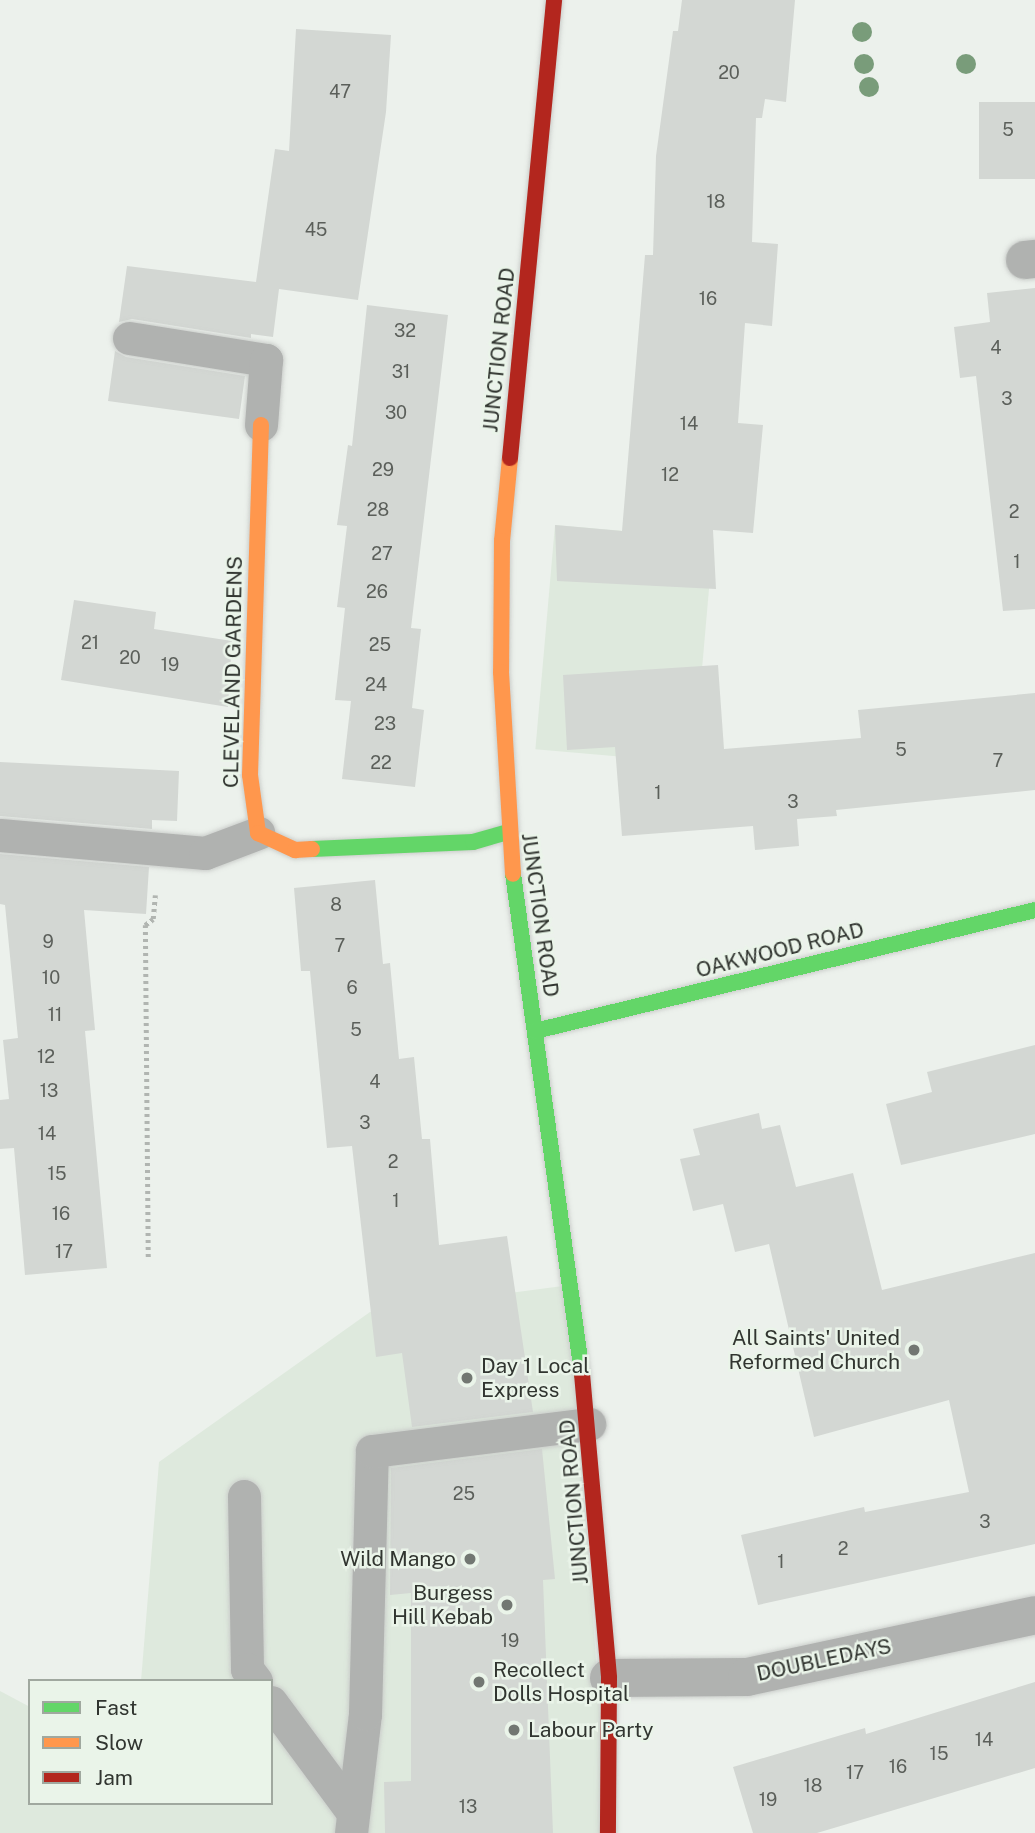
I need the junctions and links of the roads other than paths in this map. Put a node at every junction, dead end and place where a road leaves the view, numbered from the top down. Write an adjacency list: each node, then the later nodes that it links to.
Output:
1 (554, 0): 4 (street, JUNCTION ROAD)
2 (129, 338): 3 (lane)
3 (261, 425): 5 (street, CLEVELAND GARDENS)
4 (507, 832): 5 (street); 8 (street, JUNCTION ROAD)
5 (258, 833): 6 (lane)
6 (0, 835)
7 (1035, 909): 8 (street, OAKWOOD ROAD)
8 (535, 1031): 9 (street, JUNCTION ROAD)
9 (589, 1424): 12 (street, JUNCTION ROAD); 15 (lane)
10 (244, 1496): 13 (lane)
11 (1035, 1615): 12 (street, DOUBLEDAYS)
12 (609, 1678): 16 (street, JUNCTION ROAD)
13 (254, 1679)
14 (273, 1705): 15 (lane)
15 (352, 1823)
16 (608, 1833)

